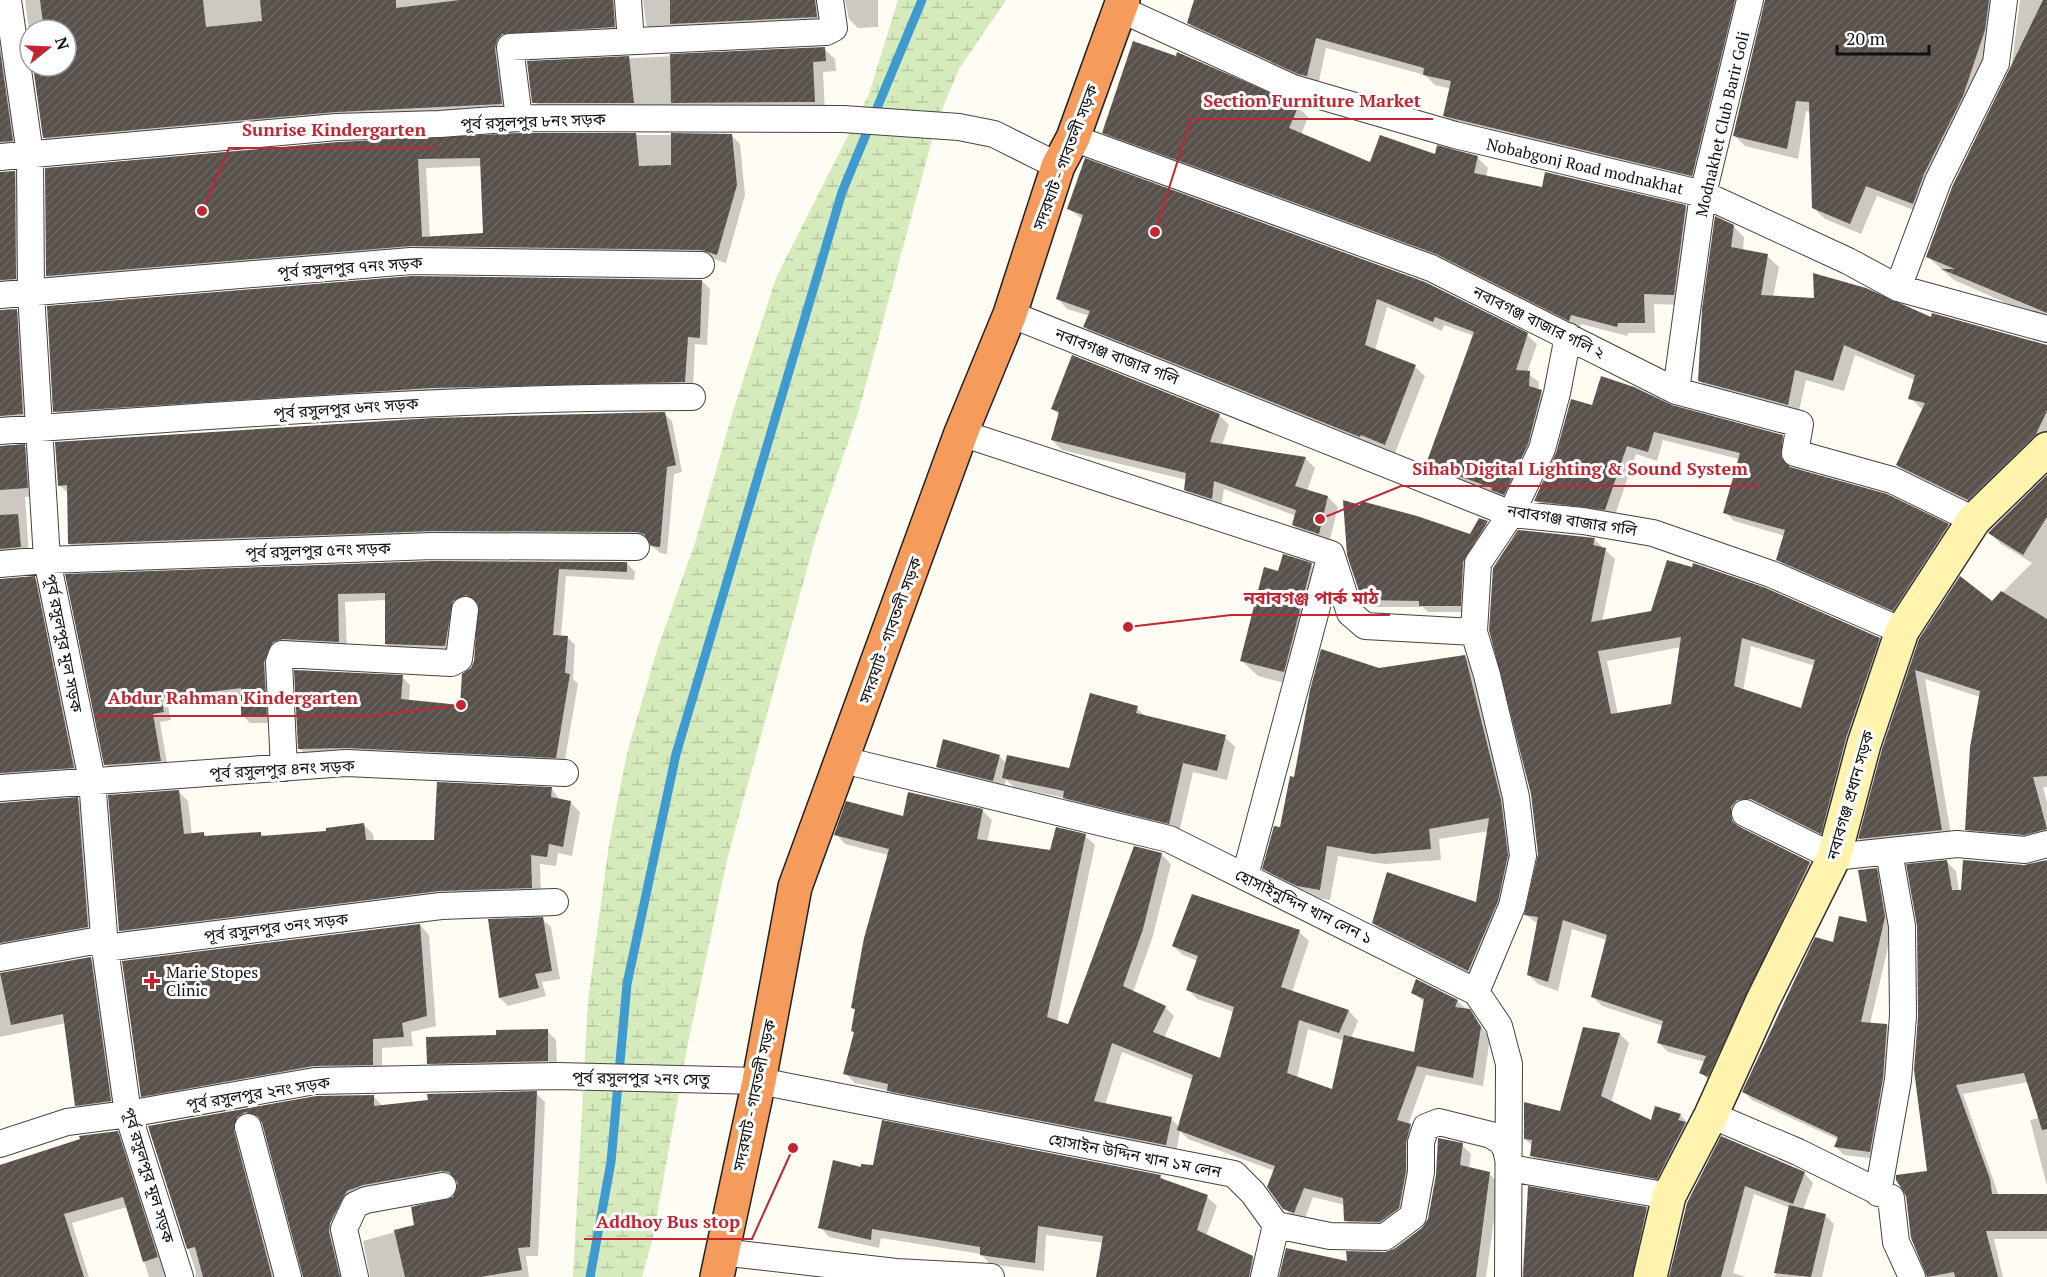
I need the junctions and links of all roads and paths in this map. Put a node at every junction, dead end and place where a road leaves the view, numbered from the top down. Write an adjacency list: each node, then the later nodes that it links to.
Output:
1 (8, 0): 11 (street, পূর্ব রসুলপুর মূল সড়ক)
2 (628, 0): 7 (street)
3 (830, 0): 7 (street)
4 (1750, 0): 13 (street, Modnakhet Club Barir Goli)
5 (2004, 0): 15 (street)
6 (1121, 5): 10 (highway, সদরঘাট - গাবতলী সড়ক); 13 (street, Nobabgonj Road modnakhat)
7 (631, 41): 8 (street)
8 (519, 118): 9 (street, পূর্ব রসুলপুর ৮নং সড়ক); 11 (street, পূর্ব রসুলপুর ৮নং সড়ক)
9 (959, 127): 10 (street, নবাবগঞ্জ বাজার গলি ২)
10 (1065, 152): 18 (highway, সদরঘাট - গাবতলী সড়ক); 20 (street, নবাবগঞ্জ বাজার গলি ২)
11 (30, 154): 12 (street, পূর্ব রসুলপুর ৮নং সড়ক); 16 (street, পূর্ব রসুলপুর মূল সড়ক)
12 (0, 157)
13 (1703, 194): 15 (street, Nobabgonj Road modnakhat); 21 (street, Modnakhet Club Barir Goli)
14 (701, 265): 16 (street, পূর্ব রসুলপুর ৭নং সড়ক)
15 (1898, 288): 19 (street, Nobabgonj Road modnakhat)
16 (31, 293): 17 (street, পূর্ব রসুলপুর ৭নং সড়ক); 23 (street, পূর্ব রসুলপুর মূল সড়ক)
17 (0, 295)
18 (1010, 314): 25 (highway, সদরঘাট - গাবতলী সড়ক); 27 (street, নবাবগঞ্জ বাজার গলি)
19 (2047, 328)
20 (1568, 336): 21 (street, নবাবগঞ্জ বাজার গলি ২); 27 (street)
21 (1676, 391): 28 (street, নবাবগঞ্জ বাজার গলি ২)
22 (692, 397): 23 (street, পূর্ব রসুলপুর ৬নং সড়ক)
23 (39, 428): 24 (street, পূর্ব রসুলপুর ৬নং সড়ক); 31 (street, পূর্ব রসুলপুর মূল সড়ক)
24 (0, 431)
25 (961, 433): 30 (street); 36 (highway, সদরঘাট - গাবতলী সড়ক)
26 (2047, 449): 28 (street, নবাবগঞ্জ প্রধান সড়ক)
27 (1511, 514): 34 (street, নবাবগঞ্জ বাজার গলি); 35 (street)
28 (1974, 520): 34 (street, নবাবগঞ্জ প্রধান সড়ক)
29 (636, 547): 31 (street, পূর্ব রসুলপুর ৫নং সড়ক)
30 (1331, 554): 35 (street); 45 (street)
31 (47, 560): 32 (street, পূর্ব রসুলপুর ৫নং সড়ক); 39 (street, পূর্ব রসুলপুর মূল সড়ক)
32 (0, 564)
33 (465, 610): 37 (street)
34 (1902, 631): 44 (street, নবাবগঞ্জ প্রধান সড়ক)
35 (1474, 632): 49 (street)
36 (843, 760): 45 (street, হোসাইনুদ্দিন খান লেন ১); 51 (highway, সদরঘাট - গাবতলী সড়ক)
37 (285, 768): 38 (street, পূর্ব রসুলপুর ৪নং সড়ক); 39 (street, পূর্ব রসুলপুর ৪নং সড়ক)
38 (565, 773)
39 (92, 780): 40 (street, পূর্ব রসুলপুর ৪নং সড়ক); 47 (street, পূর্ব রসুলপুর মূল সড়ক)
40 (0, 788)
41 (1745, 813): 44 (street)
42 (2047, 844): 43 (street)
43 (1889, 852): 44 (street); 58 (street)
44 (1834, 857): 53 (street, নবাবগঞ্জ প্রধান সড়ক)
45 (1245, 876): 49 (street, হোসাইনুদ্দিন খান লেন ১)
46 (555, 902): 47 (street, পূর্ব রসুলপুর ৩নং সড়ক)
47 (105, 948): 48 (street, পূর্ব রসুলপুর ৩নং সড়ক); 52 (street, পূর্ব রসুলপুর মূল সড়ক)
48 (0, 957)
49 (1476, 992): 56 (street, হোসাইনুদ্দিন খান লেন ১)
50 (558, 1076): 51 (street, পূর্ব রসুলপুর ২নং সেতু); 52 (street, পূর্ব রসুলপুর ২নং সড়ক)
51 (759, 1081): 60 (street, হোসাইন উদ্দিন খান ১ম লেন); 61 (highway, সদরঘাট - গাবতলী সড়ক)
52 (128, 1114): 55 (street, পূর্ব রসুলপুর ২নং সড়ক); 62 (street, পূর্ব রসুলপুর মূল সড়ক)
53 (1711, 1115): 58 (street); 59 (street, নবাবগঞ্জ প্রধান সড়ক)
54 (248, 1127): 63 (street)
55 (0, 1144)
56 (1510, 1168): 59 (street); 60 (street); 67 (street, হোসাইনুদ্দিন খান লেন ১)
57 (442, 1186): 64 (street)
58 (1878, 1193): 69 (street)
59 (1669, 1196): 68 (street, নবাবগঞ্জ প্রধান সড়ক)
60 (1276, 1225): 66 (street)
61 (719, 1265): 65 (street)
62 (173, 1275)
63 (288, 1277)
64 (355, 1277)
65 (991, 1277)
66 (1264, 1277)
67 (1508, 1277)
68 (1650, 1277)
69 (1912, 1277)

